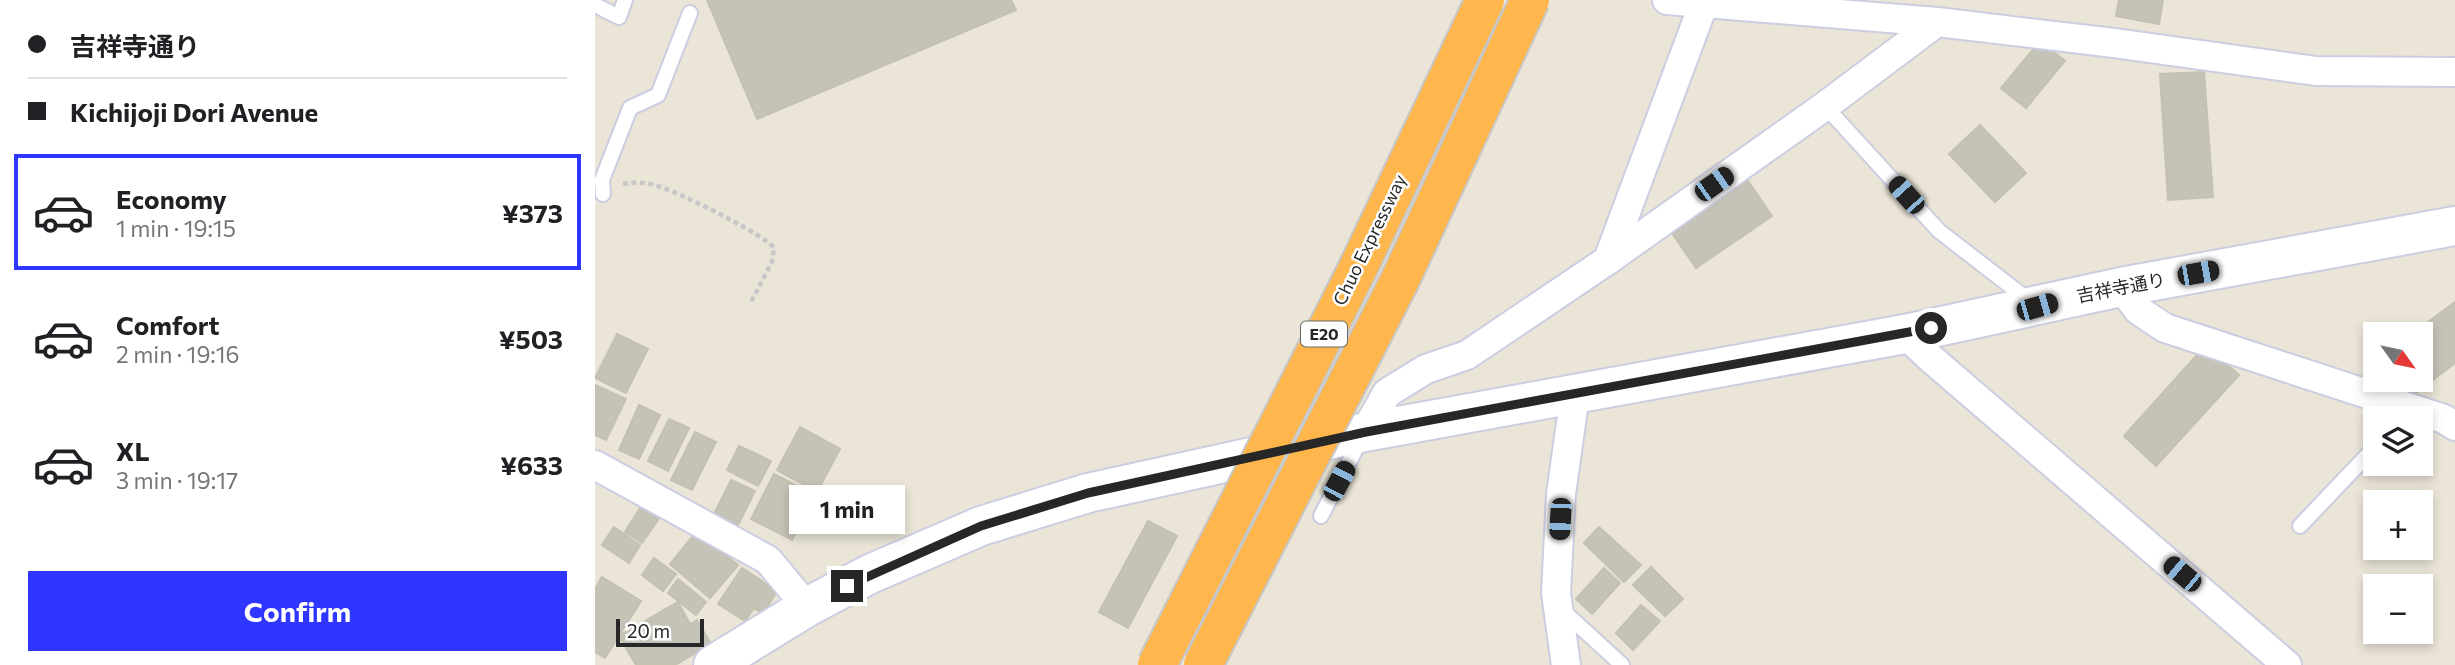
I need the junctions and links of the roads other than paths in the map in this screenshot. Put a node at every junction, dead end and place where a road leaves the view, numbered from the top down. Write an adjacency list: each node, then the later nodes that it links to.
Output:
1 (625, 0): 6 (lane)
2 (1485, 0): 29 (highway, Chuo Expressway / E20, bridge)
3 (1529, 0): 30 (highway, E20, bridge)
4 (1667, 0): 5 (street)
5 (1704, 2): 8 (street); 13 (street)
6 (595, 5)
7 (690, 13): 11 (lane)
8 (1919, 14): 9 (street); 10 (street)
9 (2455, 72)
10 (1825, 106): 13 (street); 15 (lane)
11 (603, 194)
12 (2455, 226): 14 (main road, 吉祥寺通り)
13 (1608, 260): 21 (street)
14 (2121, 287): 15 (main road, 吉祥寺通り); 18 (street)
15 (2037, 307): 16 (main road, 吉祥寺通り)
16 (1905, 334): 17 (main road, 吉祥寺通り); 33 (street)
17 (1575, 395): 21 (main road, 吉祥寺通り); 27 (street)
18 (2387, 406)
19 (2433, 417): 20 (street)
20 (2455, 426)
21 (1366, 432): 24 (lane); 26 (main road, 吉祥寺通り)
22 (2363, 460): 25 (lane)
23 (595, 465): 26 (street)
24 (1321, 516)
25 (2300, 526)
26 (807, 607): 28 (main road, 吉祥寺通り)
27 (1558, 607): 31 (street); 32 (lane)
28 (721, 663)
29 (1157, 665)
30 (1203, 665)
31 (1566, 665)
32 (1622, 665)
33 (2287, 665)

